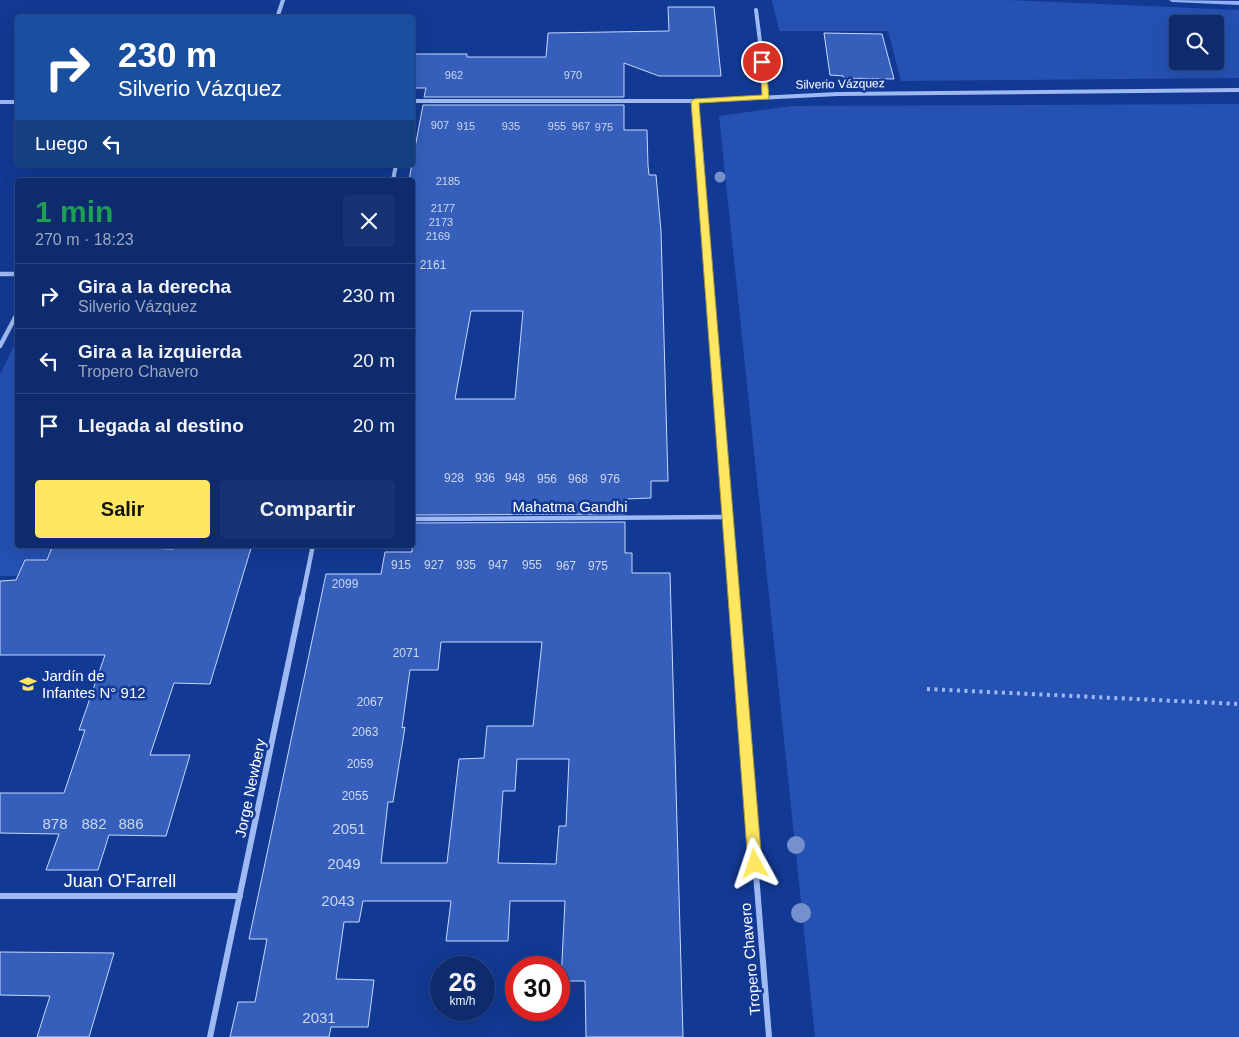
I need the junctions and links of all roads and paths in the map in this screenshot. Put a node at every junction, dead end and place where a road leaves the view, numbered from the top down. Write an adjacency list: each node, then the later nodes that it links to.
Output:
1 (283, 0): 3 (street)
2 (756, 10): 5 (street)
3 (278, 15)
4 (1239, 90): 5 (street, Silverio Vázquez)
5 (767, 97): 7 (street, Silverio Vázquez)
6 (415, 101): 7 (street, Silverio Vázquez)
7 (694, 101): 14 (street, Tropero Chavero)
8 (0, 102): 9 (street)
9 (15, 102)
10 (0, 274): 11 (street)
11 (15, 274)
12 (15, 318): 13 (street)
13 (0, 346)
14 (727, 518): 15 (street, Mahatma Gandhi); 22 (street, Tropero Chavero)
15 (415, 519)
16 (312, 548): 20 (street, Jorge Newbery)
17 (927, 689): 18 (path)
18 (1239, 704)
19 (0, 896): 20 (street, Juan O'Farrell)
20 (240, 896): 21 (street, Jorge Newbery)
21 (210, 1037)
22 (769, 1037)

